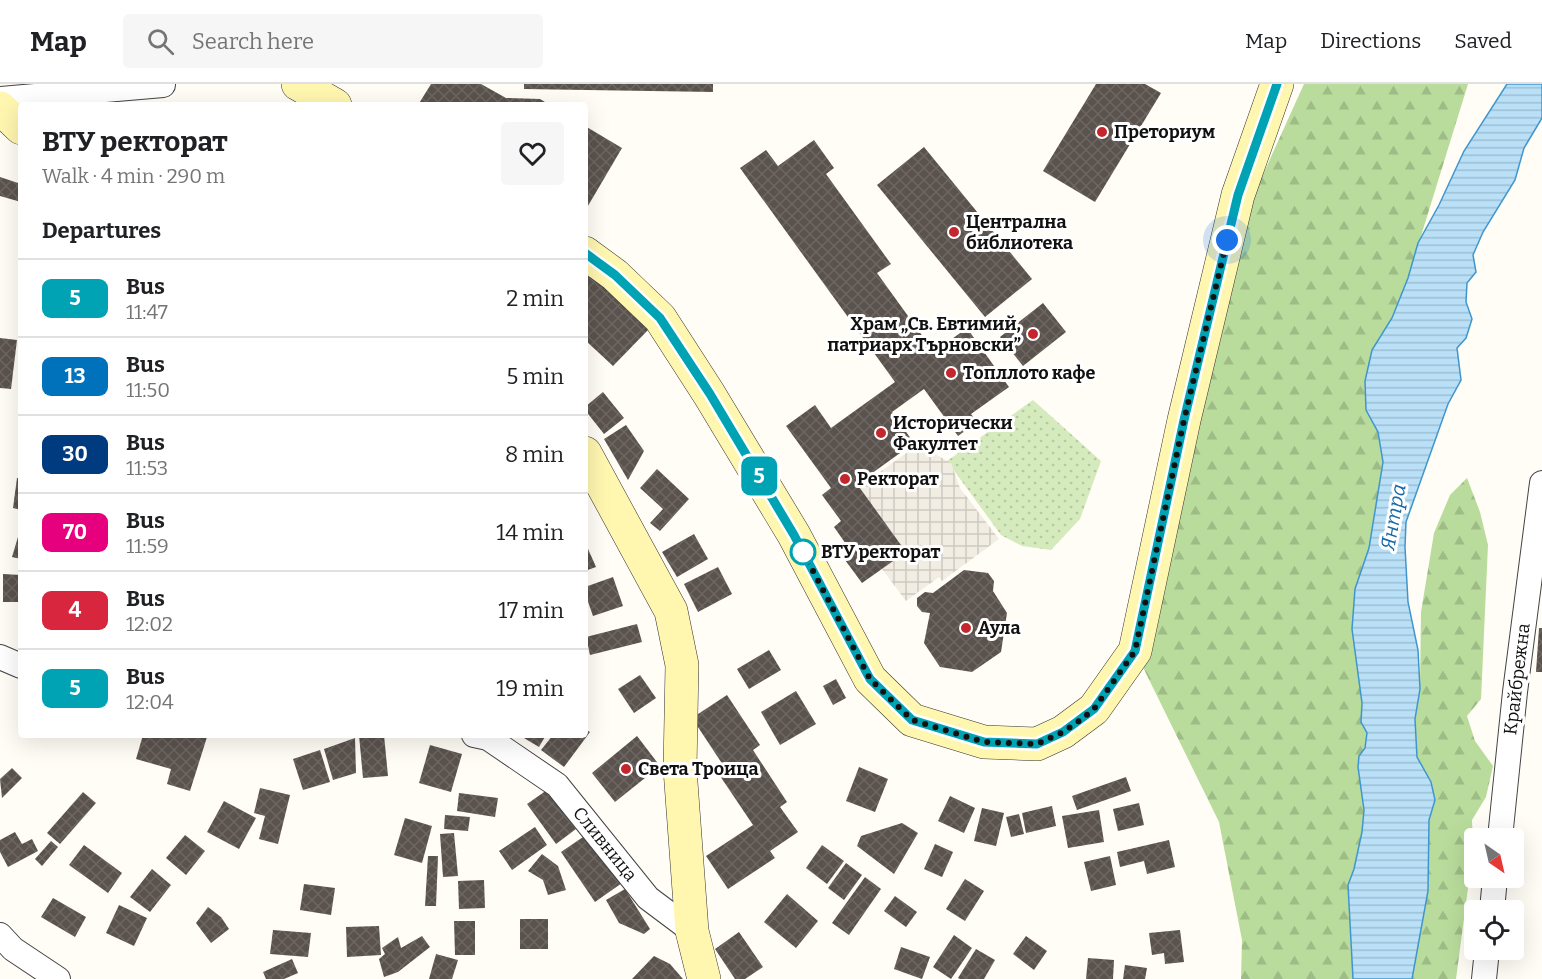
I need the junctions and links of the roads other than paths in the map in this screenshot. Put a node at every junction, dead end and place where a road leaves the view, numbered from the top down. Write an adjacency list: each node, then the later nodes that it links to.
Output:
1 (298, 84): 5 (street)
2 (1277, 84): 8 (street)
3 (163, 85): 4 (street)
4 (0, 99)
5 (330, 102)
6 (0, 108): 7 (street)
7 (18, 125)
8 (588, 255)
9 (588, 459): 15 (street)
10 (1542, 483): 14 (street, Крайбрежна)
11 (0, 657): 12 (street)
12 (18, 665)
13 (488, 738): 15 (street, Сливница)
14 (1501, 828)
15 (692, 932): 19 (street)
16 (0, 935): 18 (street)
17 (1486, 960): 20 (street)
18 (58, 979)
19 (704, 979)
20 (1484, 979)

